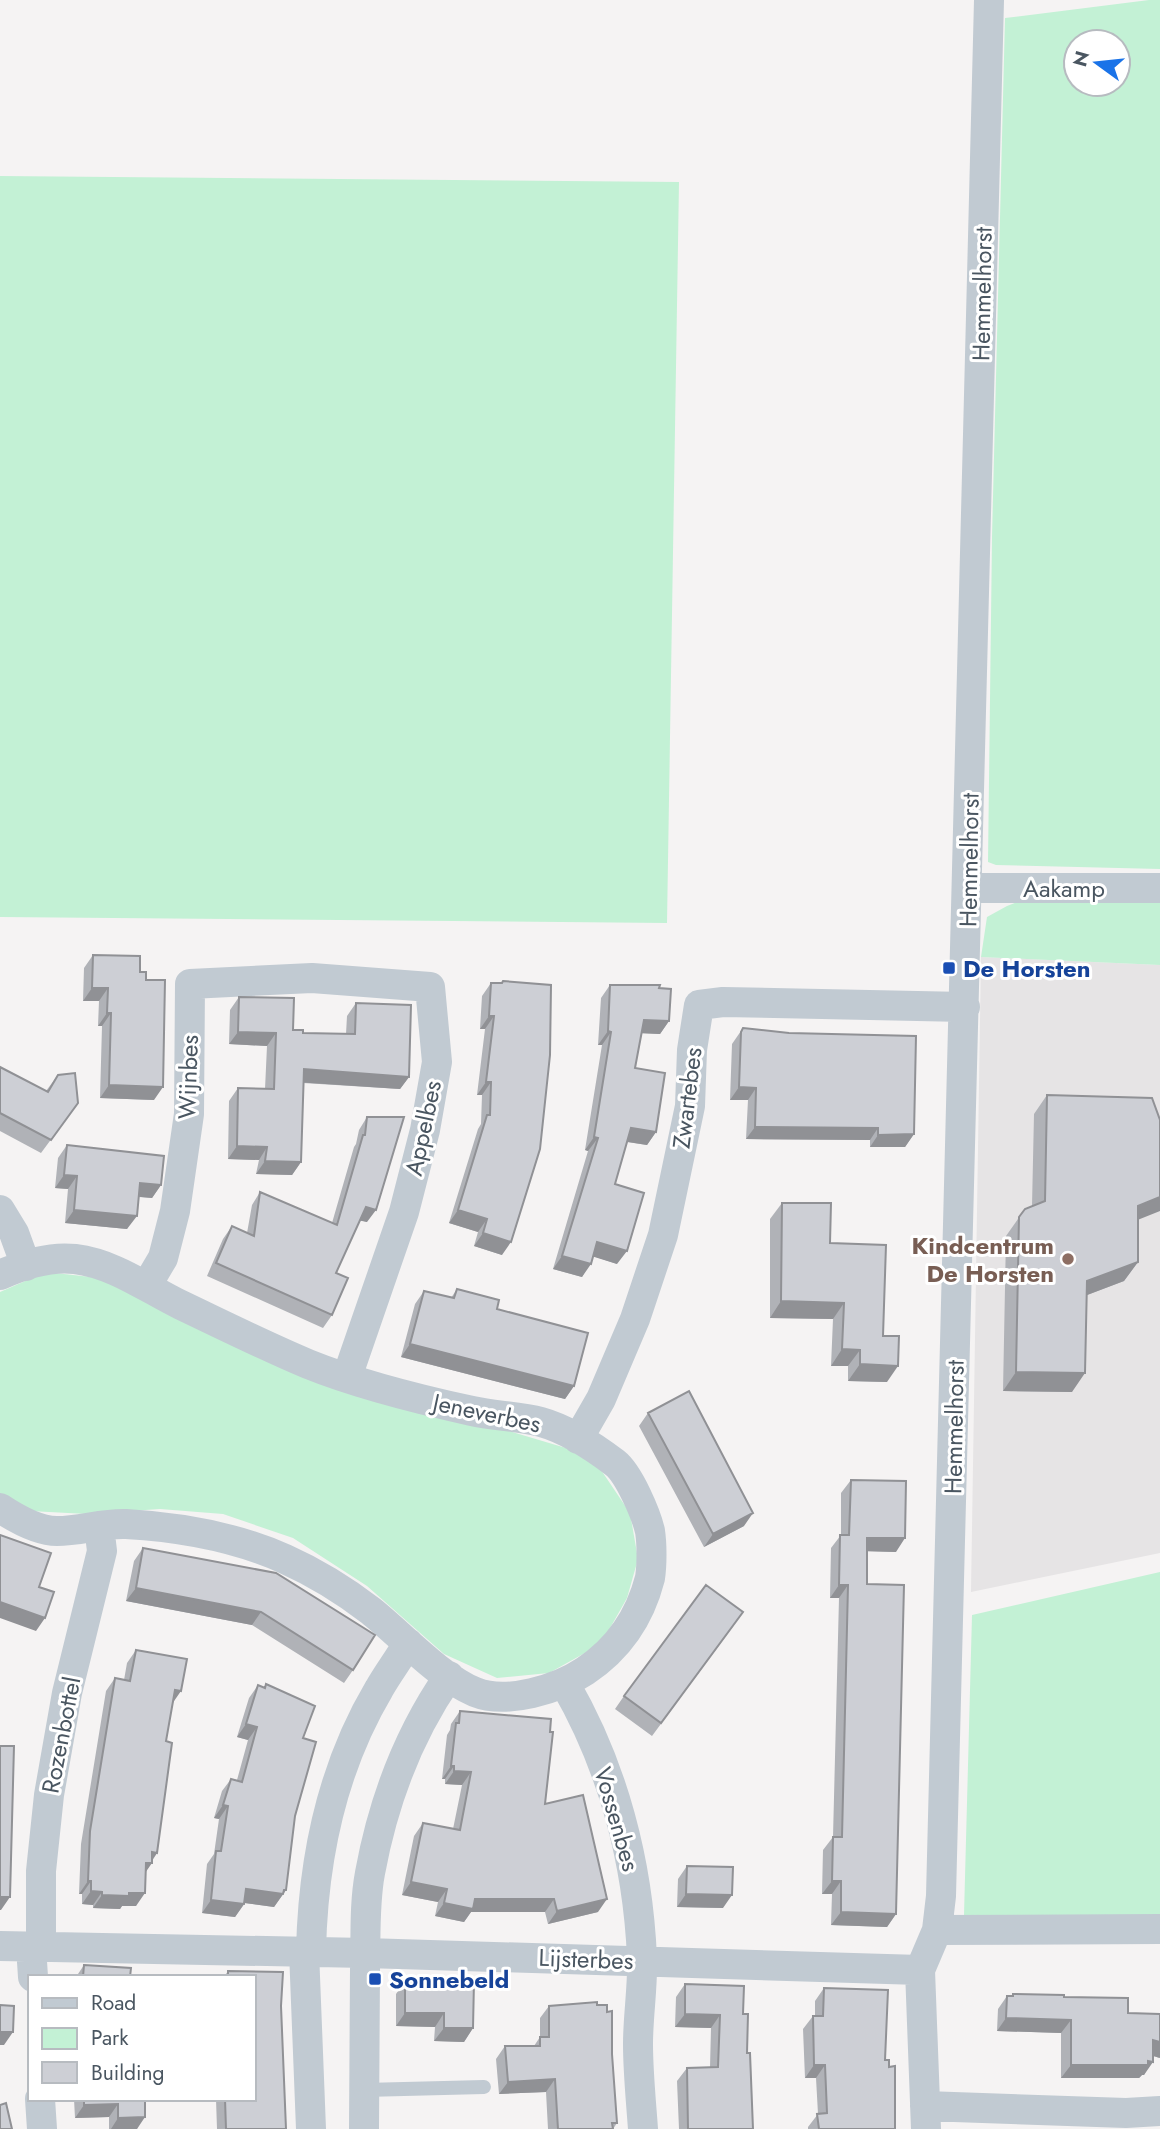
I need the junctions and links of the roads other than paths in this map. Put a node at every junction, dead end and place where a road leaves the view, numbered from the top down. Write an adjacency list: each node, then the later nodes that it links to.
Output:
1 (989, 0): 2 (street, Hemmelhorst)
2 (968, 888): 3 (street, Aakamp); 5 (street, Hemmelhorst)
3 (1160, 888)
4 (312, 978): 8 (street, Wijnbes); 9 (street, Appelbes)
5 (965, 1007): 10 (street, Zwartebes); 17 (street, Hemmelhorst)
6 (0, 1210): 7 (street)
7 (13, 1270): 8 (street, Jeneverbes)
8 (147, 1285): 9 (street, Jeneverbes)
9 (347, 1377): 10 (street, Jeneverbes)
10 (578, 1439): 15 (street, Jeneverbes)
11 (0, 1508): 12 (street, Jeneverbes)
12 (99, 1526): 13 (street, Jeneverbes); 19 (street, Rozenbottel)
13 (408, 1643): 14 (street, Jeneverbes); 20 (street)
14 (449, 1676): 15 (street, Jeneverbes); 21 (street)
15 (565, 1684): 22 (street, Vossenbes)
16 (1160, 1929): 17 (street)
17 (937, 1930): 23 (street, Hemmelhorst)
18 (0, 1946): 19 (street, Lijsterbes)
19 (36, 1946): 20 (street, Lijsterbes); 24 (street, Rozenbottel)
20 (307, 1951): 21 (street, Lijsterbes); 32 (street)
21 (366, 1952): 22 (street, Lijsterbes); 26 (street)
22 (642, 1961): 23 (street, Lijsterbes); 34 (street, Vossenbes)
23 (920, 1970): 29 (street)
24 (33, 1975)
25 (484, 2087): 26 (lane)
26 (364, 2090): 33 (street)
27 (40, 2101): 31 (street)
28 (1160, 2111): 30 (street)
29 (925, 2117): 30 (street)
30 (1127, 2121)
31 (41, 2129)
32 (311, 2129)
33 (363, 2129)
34 (643, 2129)

